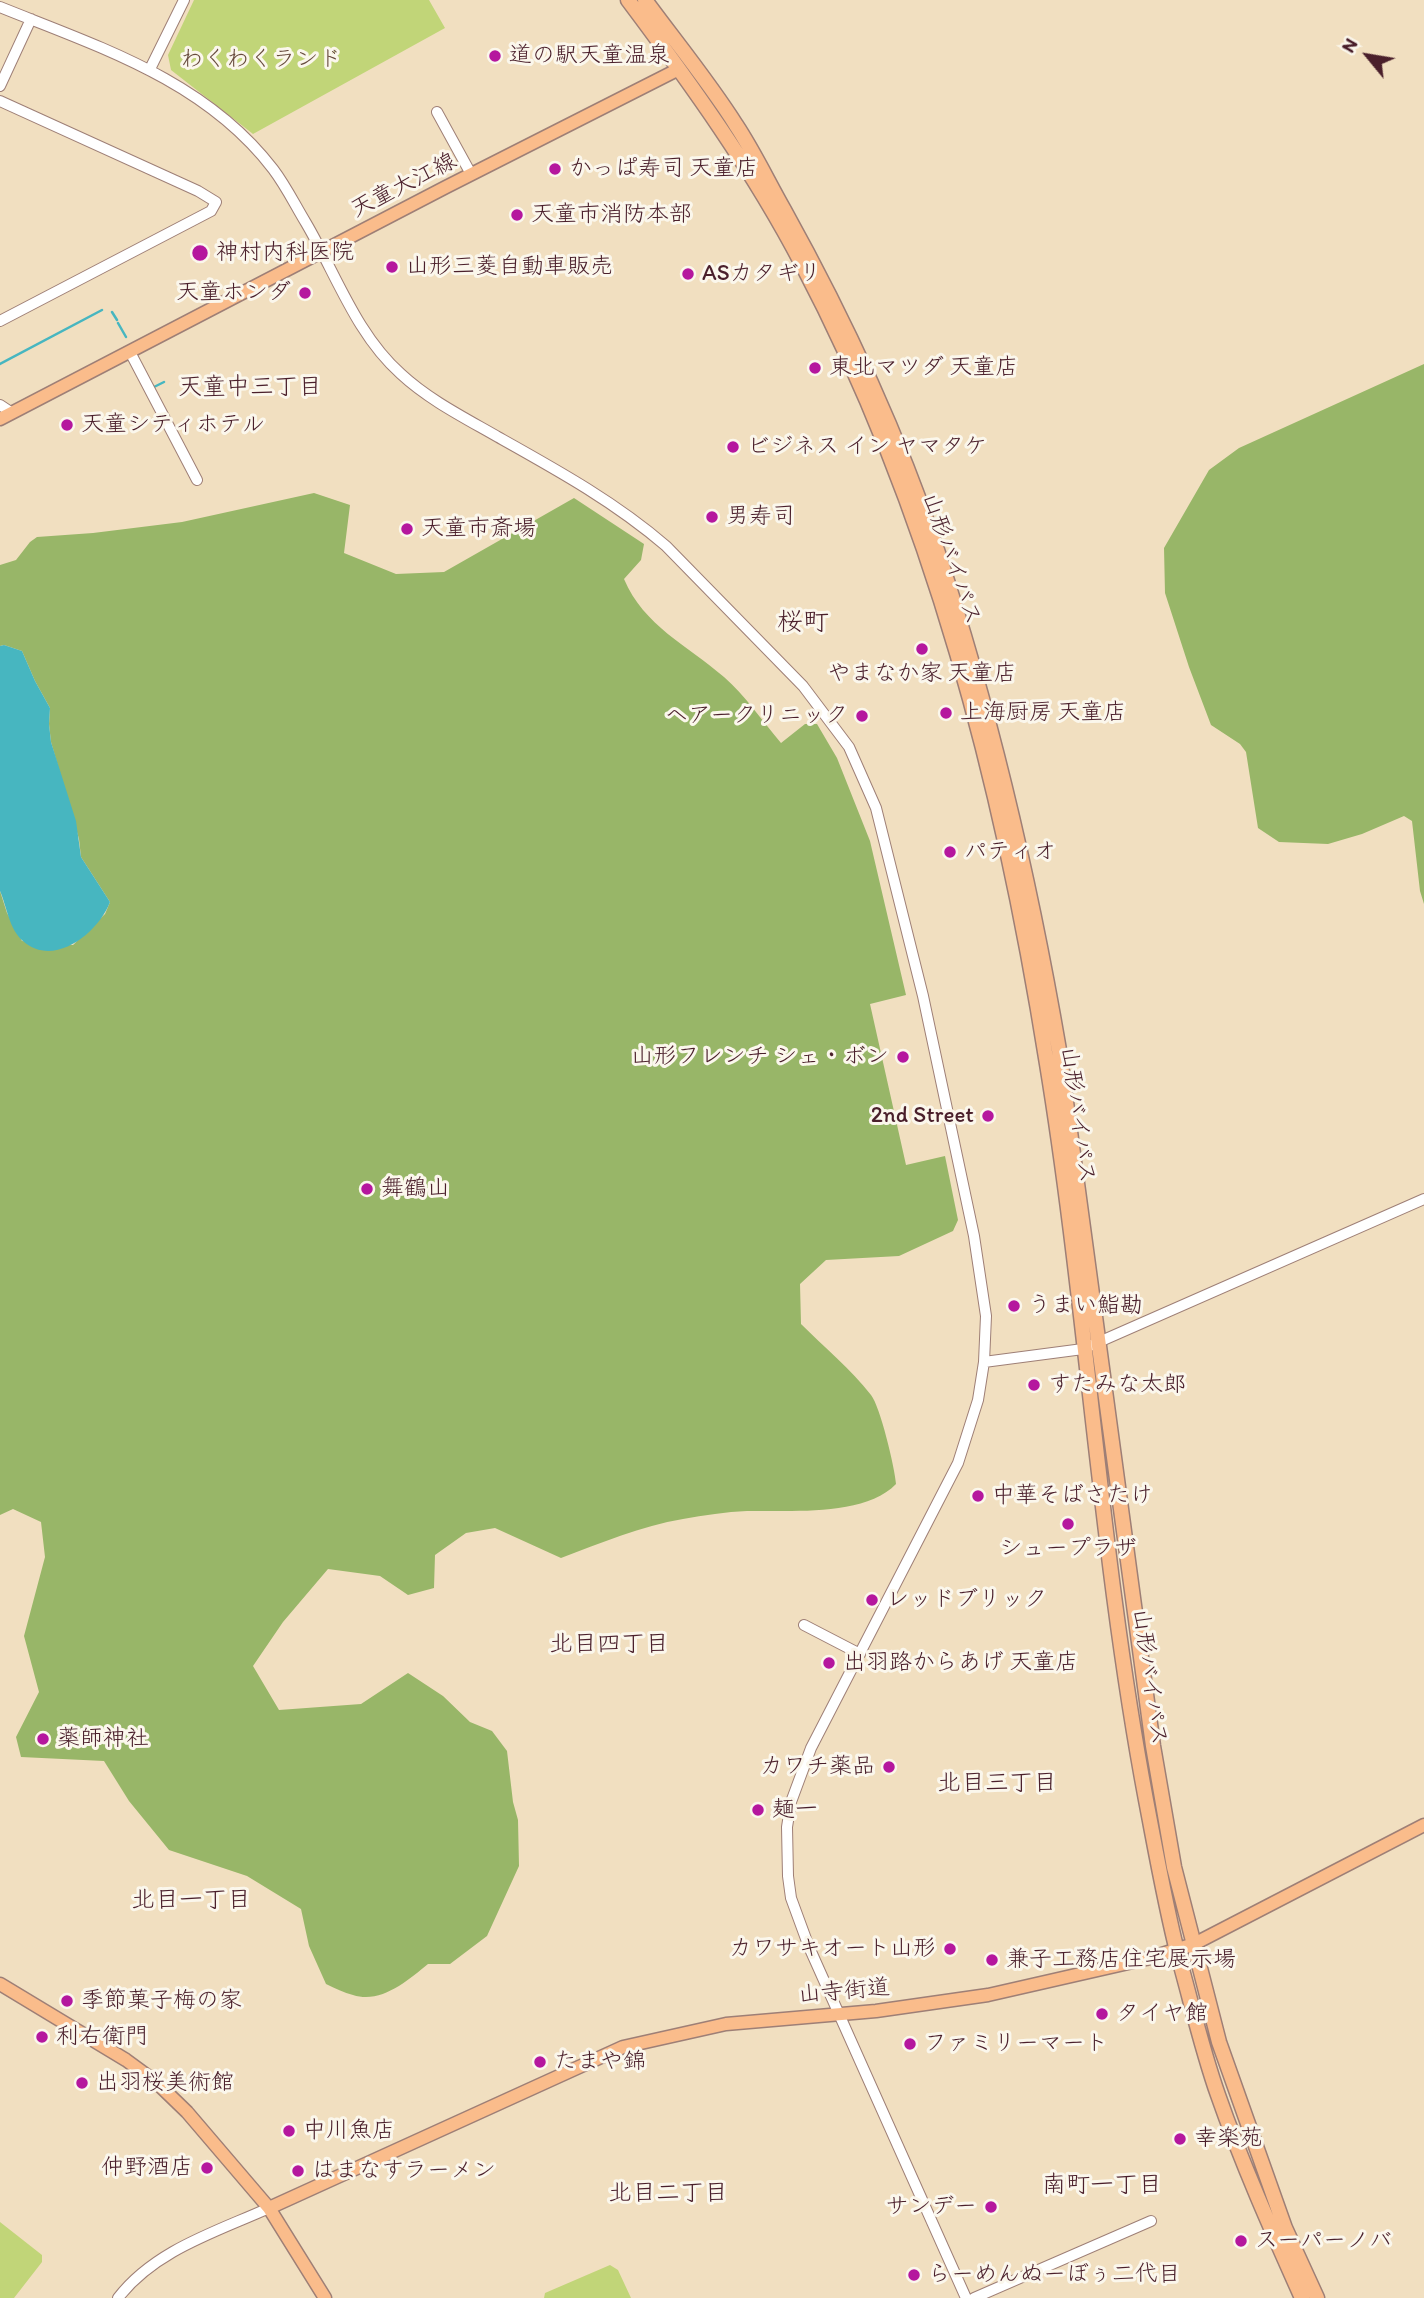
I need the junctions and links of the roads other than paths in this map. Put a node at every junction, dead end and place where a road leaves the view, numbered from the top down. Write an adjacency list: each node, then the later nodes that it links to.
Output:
1 (184, 0): 6 (street)
2 (628, 0): 7 (highway, 山形バイパス)
3 (645, 0): 19 (highway, 山形バイパス)
4 (0, 6): 5 (street)
5 (31, 19): 6 (street); 8 (street)
6 (150, 69): 12 (street)
7 (679, 69): 11 (main road, 天童大江線); 19 (highway, 山形バイパス)
8 (0, 86)
9 (0, 101): 13 (street)
10 (437, 112): 11 (street)
11 (471, 174): 12 (main road, 天童大江線)
12 (323, 252): 14 (main road, 天童大江線); 20 (street)
13 (0, 321)
14 (130, 352): 16 (main road, 天童大江線); 17 (street)
15 (0, 405): 16 (street)
16 (6, 416)
17 (197, 480)
18 (1424, 1199): 19 (street)
19 (1090, 1346): 20 (street); 24 (highway, 山形バイパス); 25 (highway, 山形バイパス)
20 (984, 1362): 22 (street)
21 (804, 1625): 22 (street)
22 (860, 1654): 27 (street)
23 (1424, 1825): 24 (main road, 山寺街道)
24 (1194, 1944): 25 (main road, 山寺街道); 35 (highway, 山形バイパス)
25 (1177, 1950): 27 (main road, 山寺街道); 34 (highway, 山形バイパス)
26 (0, 1984): 28 (main road)
27 (839, 2014): 28 (main road, 山寺街道); 32 (street)
28 (269, 2208): 30 (street); 31 (main road)
29 (1151, 2221): 33 (street)
30 (118, 2298)
31 (326, 2298)
32 (966, 2298)
33 (974, 2298)
34 (1302, 2298)
35 (1317, 2298)

